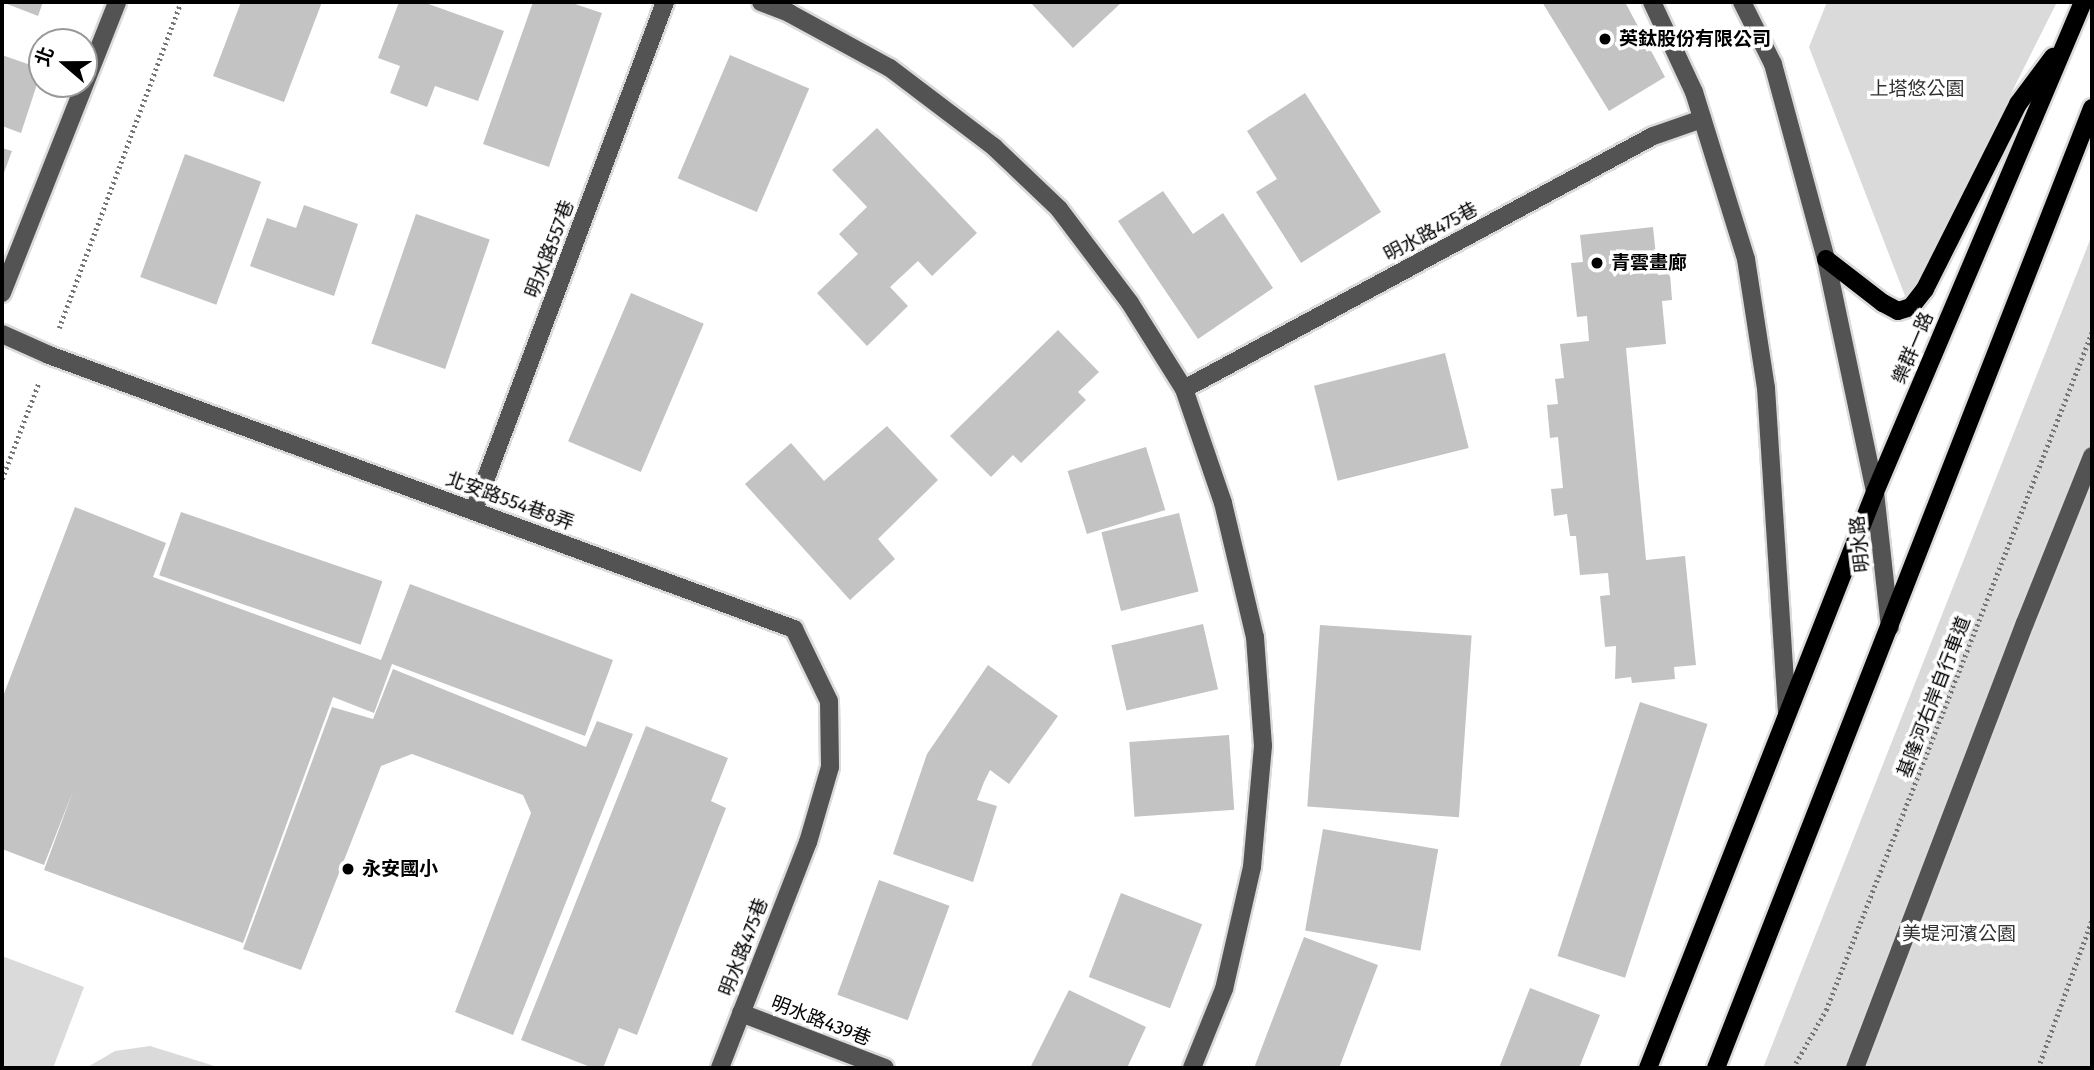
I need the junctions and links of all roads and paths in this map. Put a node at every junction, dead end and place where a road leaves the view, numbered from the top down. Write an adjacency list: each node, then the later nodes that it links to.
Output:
1 (117, 2): 12 (street)
2 (181, 2): 15 (path)
3 (665, 2): 20 (street, 明水路557巷)
4 (761, 2): 16 (street)
5 (1653, 2): 10 (street)
6 (1742, 2): 11 (street, 明水路)
7 (2083, 2): 8 (main road, 樂群一路)
8 (2070, 35): 11 (main road); 19 (main road, 樂群一路)
9 (2092, 108): 21 (main road)
10 (1702, 119): 16 (street, 明水路475巷); 22 (street)
11 (1826, 258): 19 (street, 明水路)
12 (2, 293)
13 (2092, 332): 31 (path, 基隆河右岸自行車道)
14 (2, 334): 15 (street, 北安路554巷8弄)
15 (49, 355): 18 (path); 20 (street, 北安路554巷8弄)
16 (1184, 389): 28 (street)
17 (2092, 456): 32 (street)
18 (2, 479)
19 (1875, 492): 21 (street, 明水路); 22 (main road, 樂群一路)
20 (474, 510): 23 (street, 北安路554巷8弄)
21 (1890, 627): 30 (main road, 明水路)
22 (1787, 712): 29 (main road)
23 (808, 842): 25 (street, 明水路475巷)
24 (2092, 919): 33 (path)
25 (741, 1013): 26 (street, 明水路475巷); 27 (street, 明水路439巷)
26 (720, 1068)
27 (886, 1068)
28 (1192, 1068)
29 (1648, 1068)
30 (1716, 1068)
31 (1793, 1068)
32 (1855, 1068)
33 (2038, 1068)

